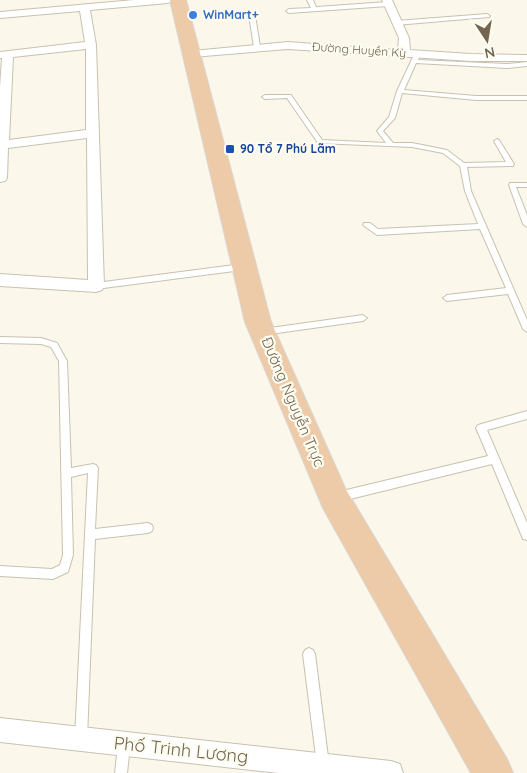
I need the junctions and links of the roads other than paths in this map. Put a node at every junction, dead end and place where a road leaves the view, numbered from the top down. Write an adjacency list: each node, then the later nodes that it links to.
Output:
1 (168, 0): 5 (street)
2 (178, 0): 16 (highway, Đường Nguyễn Trực)
3 (310, 0): 6 (lane)
4 (388, 2): 6 (lane); 11 (street)
5 (84, 7): 8 (street); 12 (street)
6 (314, 9): 7 (lane)
7 (289, 11)
8 (0, 15)
9 (252, 15): 13 (lane)
10 (487, 16): 11 (lane)
11 (396, 23): 14 (street)
12 (91, 45): 15 (street); 23 (street)
13 (257, 47): 14 (street, Đường Huyền Kỳ); 16 (street, Đường Huyền Kỳ)
14 (404, 53): 17 (street, Đường Huyền Kỳ)
15 (4, 54): 25 (street)
16 (192, 54): 33 (highway, Đường Nguyễn Trực)
17 (416, 57): 18 (street, Đường Huyền Kỳ); 19 (lane); 20 (lane)
18 (527, 58)
19 (527, 64)
20 (400, 92): 22 (lane); 26 (lane)
21 (265, 97): 26 (lane)
22 (527, 98)
23 (93, 133): 25 (street); 35 (street)
24 (497, 141): 27 (lane)
25 (1, 145): 28 (street)
26 (391, 145): 27 (lane)
27 (463, 165): 32 (lane)
28 (0, 178)
29 (527, 185): 30 (lane)
30 (527, 224)
31 (367, 225): 32 (lane)
32 (483, 226): 36 (lane)
33 (244, 267): 35 (lane); 40 (highway, Đường Nguyễn Trực)
34 (0, 280): 35 (street)
35 (96, 286)
36 (510, 291): 37 (lane); 39 (lane)
37 (447, 298)
38 (362, 318): 40 (lane)
39 (527, 329)
40 (263, 332): 45 (highway, Đường Nguyễn Trực)
41 (0, 340): 44 (lane)
42 (527, 415): 43 (lane)
43 (493, 459): 45 (lane); 48 (lane)
44 (66, 472): 47 (lane); 49 (lane)
45 (334, 498): 56 (highway, Đường Nguyễn Trực)
46 (148, 528): 47 (lane)
47 (92, 534): 52 (lane)
48 (527, 535)
49 (0, 571)
50 (309, 654): 54 (lane)
51 (0, 730): 52 (street, Phố Trinh Lương)
52 (81, 739): 53 (street, Phố Trinh Lương)
53 (124, 743): 55 (street, Phố Trinh Lương); 57 (lane)
54 (323, 765): 55 (street, Phố Trinh Lương); 58 (street, Phố Trinh Lương)
55 (287, 767)
56 (487, 772)
57 (121, 773)
58 (391, 773)

